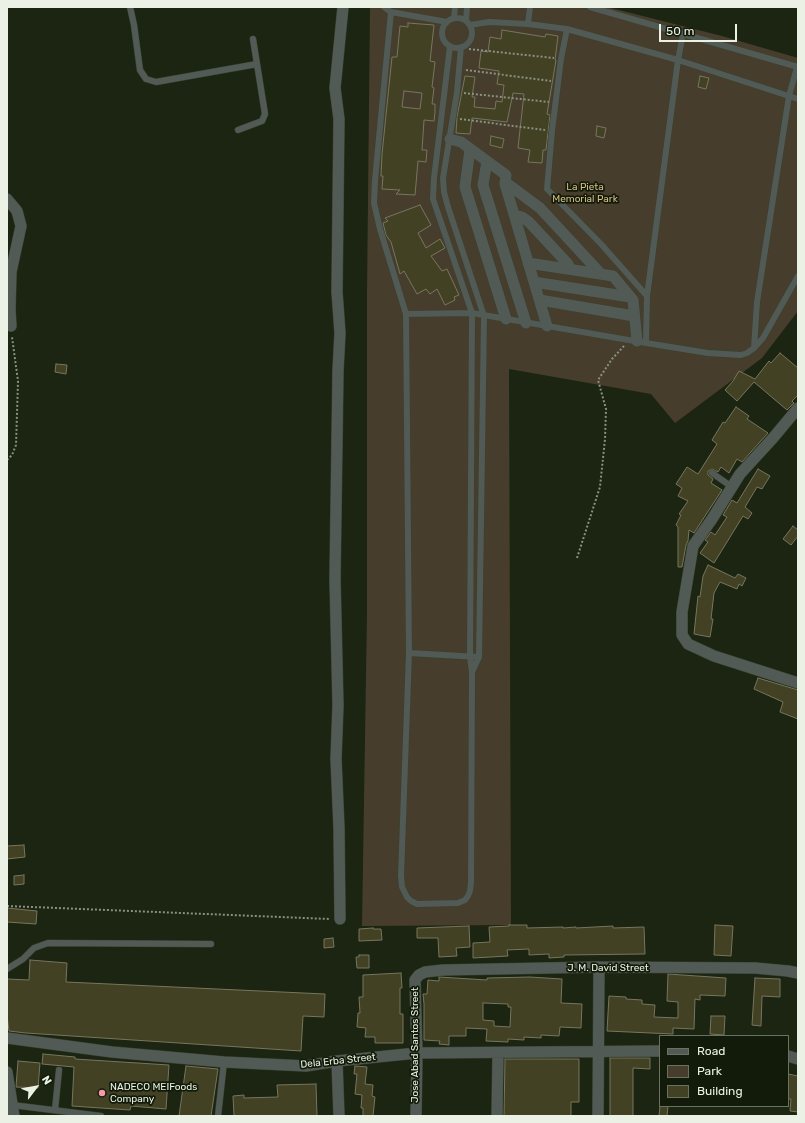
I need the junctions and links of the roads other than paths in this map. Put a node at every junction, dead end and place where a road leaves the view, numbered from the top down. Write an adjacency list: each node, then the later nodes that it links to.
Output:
1 (130, 7): 19 (lane)
2 (343, 7): 60 (street)
3 (384, 7): 8 (lane)
4 (455, 7): 9 (lane)
5 (467, 7): 11 (lane)
6 (530, 7): 12 (lane)
7 (590, 7): 14 (lane)
8 (391, 12): 10 (lane); 43 (lane)
9 (454, 18): 10 (lane); 11 (lane)
10 (447, 22): 16 (lane)
11 (468, 23): 12 (lane); 17 (lane)
12 (528, 24): 13 (lane)
13 (567, 29): 18 (lane); 39 (lane)
14 (683, 34): 18 (lane); 20 (lane)
15 (253, 39): 19 (lane)
16 (450, 46): 17 (lane); 30 (lane)
17 (461, 48): 24 (lane)
18 (678, 60): 21 (lane); 39 (lane)
19 (257, 64): 23 (lane)
20 (798, 67): 21 (lane)
21 (789, 96): 22 (lane); 51 (lane)
22 (798, 99)
23 (238, 130)
24 (450, 138): 25 (street); 28 (lane)
25 (470, 149): 26 (street); 46 (street)
26 (487, 161): 27 (street); 47 (street)
27 (505, 182): 31 (street); 36 (street)
28 (445, 196): 30 (lane); 44 (lane)
29 (7, 199): 48 (street)
30 (433, 199): 42 (lane)
31 (514, 215): 32 (street); 35 (street)
32 (523, 244): 33 (street); 34 (street)
33 (528, 263): 34 (street); 38 (street)
34 (544, 265): 35 (street)
35 (570, 269): 36 (street)
36 (600, 274): 40 (street)
37 (798, 276): 51 (lane)
38 (534, 282): 40 (street); 41 (street)
39 (647, 296): 50 (lane)
40 (630, 297): 45 (street)
41 (540, 300): 45 (street); 49 (street)
42 (472, 313): 43 (lane); 44 (lane); 56 (lane)
43 (406, 314): 55 (lane)
44 (484, 316): 46 (lane); 57 (lane)
45 (634, 316): 50 (street)
46 (506, 319): 47 (lane)
47 (526, 323): 49 (lane)
48 (11, 326)
49 (547, 326): 50 (lane)
50 (638, 341): 51 (lane)
51 (754, 348)
52 (798, 408): 54 (street)
53 (712, 473): 54 (lane)
54 (732, 487): 59 (street)
55 (409, 653): 56 (lane); 58 (lane)
56 (470, 657): 57 (lane); 58 (lane)
57 (479, 657): 58 (lane)
58 (472, 672)
59 (798, 683)
60 (340, 920)
61 (211, 944): 63 (lane)
62 (599, 967): 64 (street, J. M. David Street); 65 (street, J. M. David Street); 67 (street)
63 (7, 968)
64 (798, 973)
65 (419, 975): 69 (street, Jose Abad Santos Street)
66 (7, 1038): 72 (street, Dela Erba Street)
67 (598, 1051): 68 (street, Dela Erba Street); 70 (street, Dela Erba Street); 83 (street)
68 (659, 1051)
69 (417, 1053): 70 (street, Dela Erba Street); 71 (street, Dela Erba Street); 81 (street, Jose Abad Santos Street)
70 (498, 1053): 82 (street)
71 (337, 1061): 72 (street, Dela Erba Street); 80 (street)
72 (224, 1062): 79 (lane)
73 (59, 1070): 76 (lane)
74 (7, 1072): 75 (street)
75 (12, 1105): 76 (lane); 77 (street)
76 (55, 1110): 78 (lane)
77 (14, 1116)
78 (101, 1116)
79 (218, 1116)
80 (339, 1116)
81 (416, 1116)
82 (497, 1116)
83 (598, 1116)

